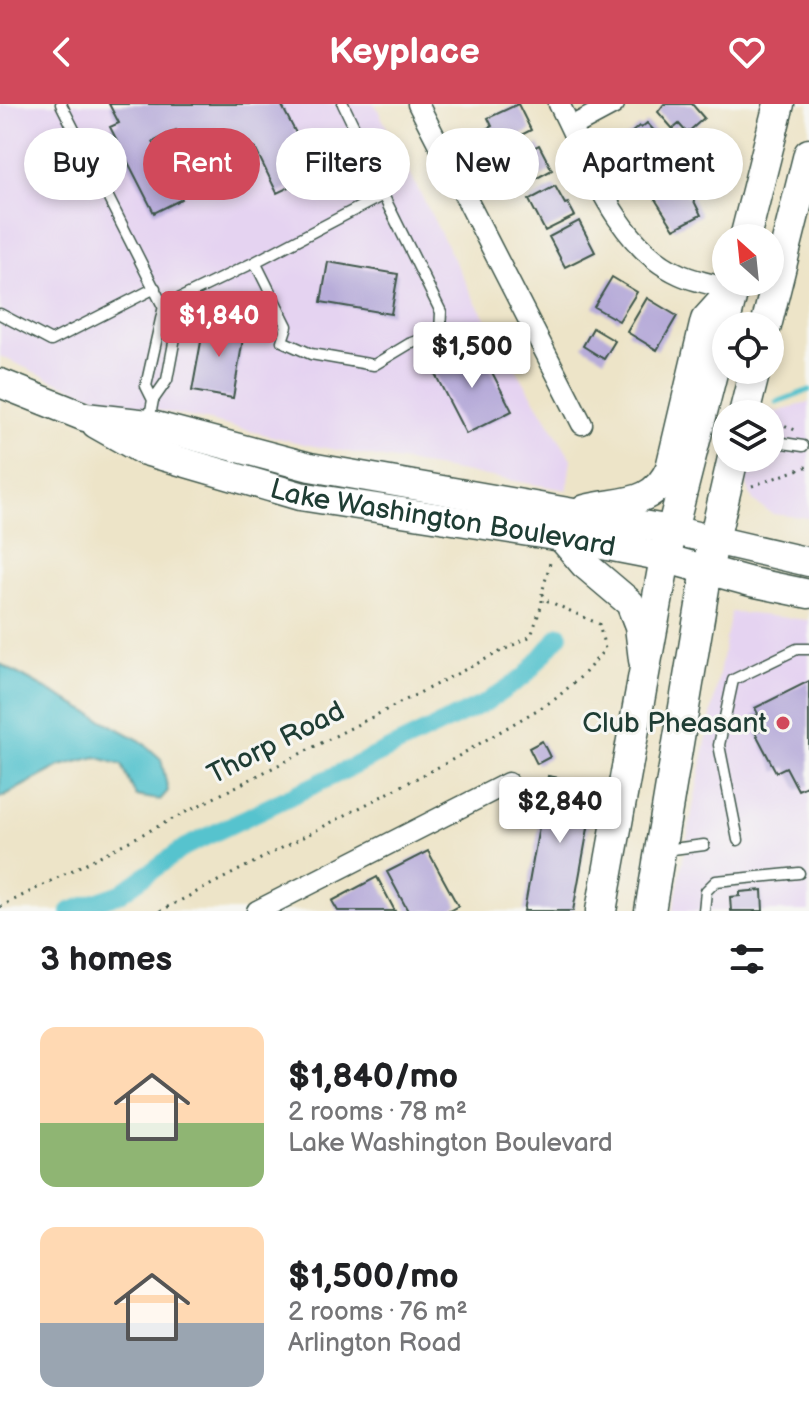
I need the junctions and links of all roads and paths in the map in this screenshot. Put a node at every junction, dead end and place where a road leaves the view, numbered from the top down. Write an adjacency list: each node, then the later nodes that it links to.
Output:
1 (61, 104): 15 (lane)
2 (343, 104): 8 (lane)
3 (418, 104): 24 (street)
4 (559, 104): 7 (street)
5 (614, 104): 7 (street)
6 (779, 104): 12 (main road)
7 (571, 127): 14 (street)
8 (355, 128)
9 (809, 154): 19 (main road)
10 (373, 200): 13 (lane)
11 (385, 200): 13 (lane)
12 (749, 224)
13 (255, 262): 18 (lane)
14 (712, 281)
15 (155, 288): 18 (lane); 20 (lane)
16 (725, 296): 30 (main road)
17 (731, 296): 32 (main road)
18 (164, 306): 22 (lane); 22 (lane)
19 (770, 312)
20 (0, 314)
21 (0, 383): 23 (main road, Lake Washington Boulevard)
22 (151, 412): 23 (main road, Lake Washington Boulevard); 30 (main road, Lake Washington Boulevard)
23 (85, 417): 30 (main road, Lake Washington Boulevard)
24 (582, 424)
25 (784, 443): 26 (lane)
26 (803, 446)
27 (809, 466): 29 (path)
28 (730, 472): 31 (main road)
29 (752, 486)
30 (565, 525): 32 (main road, Lake Washington Boulevard); 35 (path, Thorp Road); 38 (main road)
31 (713, 539): 32 (main road, Lake Washington Boulevard); 33 (main road, Lake Washington Boulevard); 34 (main road)
32 (668, 544): 34 (main road, Lake Washington Boulevard); 38 (main road)
33 (809, 562)
34 (707, 570): 36 (main road, Lake Washington Boulevard); 42 (main road)
35 (542, 593): 45 (path, Thorp Road); 46 (path)
36 (809, 594)
37 (809, 649): 40 (lane)
38 (644, 671): 48 (main road)
39 (508, 783): 44 (street)
40 (738, 840)
41 (704, 845): 42 (lane)
42 (659, 851): 49 (main road)
43 (799, 873): 50 (lane)
44 (290, 903): 47 (street)
45 (0, 907)
46 (160, 911)
47 (257, 911)
48 (601, 911)
49 (650, 911)
50 (704, 911)

